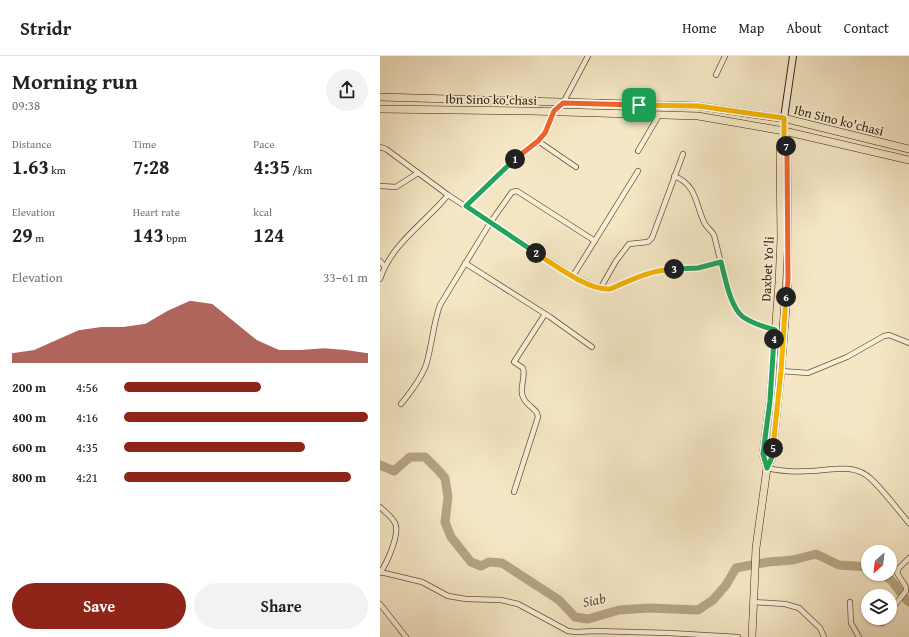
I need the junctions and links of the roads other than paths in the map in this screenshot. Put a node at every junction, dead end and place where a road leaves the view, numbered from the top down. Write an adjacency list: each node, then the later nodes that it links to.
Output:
1 (588, 56): 6 (street)
2 (725, 56): 4 (street)
3 (793, 56): 10 (main road)
4 (716, 75)
5 (380, 97): 6 (main road, Ibn Sino ko'chasi)
6 (563, 103): 8 (street); 10 (main road, Ibn Sino ko'chasi)
7 (380, 109): 8 (main road, Ibn Sino ko'chasi)
8 (554, 111): 9 (main road, Ibn Sino ko'chasi); 12 (street)
9 (658, 115): 11 (main road, Ibn Sino ko'chasi); 16 (street)
10 (784, 118): 11 (main road, Daxbet Yo'li); 15 (main road, Ibn Sino ko'chasi)
11 (784, 131): 13 (main road, Daxbet Yo'li); 18 (main road, Ibn Sino ko'chasi)
12 (538, 141): 19 (street); 25 (street)
13 (784, 142): 36 (main road, Daxbet Yo'li); 39 (main road, Daxbet Yo'li)
14 (380, 147): 21 (street)
15 (909, 149)
16 (638, 151)
17 (683, 154): 22 (street)
18 (909, 160)
19 (576, 167)
20 (638, 171): 27 (street)
21 (418, 173): 23 (street); 24 (street)
22 (674, 176): 29 (street); 34 (street)
23 (380, 186)
24 (448, 195): 25 (street); 31 (street)
25 (466, 206): 26 (street)
26 (490, 223): 27 (street); 30 (street); 32 (street)
27 (595, 240): 32 (street)
28 (380, 261): 31 (street)
29 (721, 262): 34 (street); 36 (street)
30 (466, 263): 35 (street); 40 (street)
31 (384, 266): 33 (street)
32 (573, 276): 34 (street)
33 (380, 278)
34 (600, 289)
35 (546, 314): 38 (street); 42 (street)
36 (775, 330): 41 (main road, Daxbet Yo'li)
37 (909, 343): 39 (street)
38 (592, 347)
39 (781, 371): 41 (main road, Daxbet Yo'li)
40 (400, 404)
41 (767, 468): 44 (street); 47 (main road, Daxbet Yo'li)
42 (514, 492)
43 (380, 508): 46 (street)
44 (909, 523)
45 (909, 558): 49 (street)
46 (380, 572): 51 (street)
47 (753, 602): 54 (main road, Daxbet Yo'li); 55 (street)
48 (850, 602): 56 (street)
49 (897, 602)
50 (380, 604): 52 (street)
51 (711, 636): 53 (street)
52 (406, 637)
53 (738, 637)
54 (752, 637)
55 (824, 637)
56 (859, 637)

